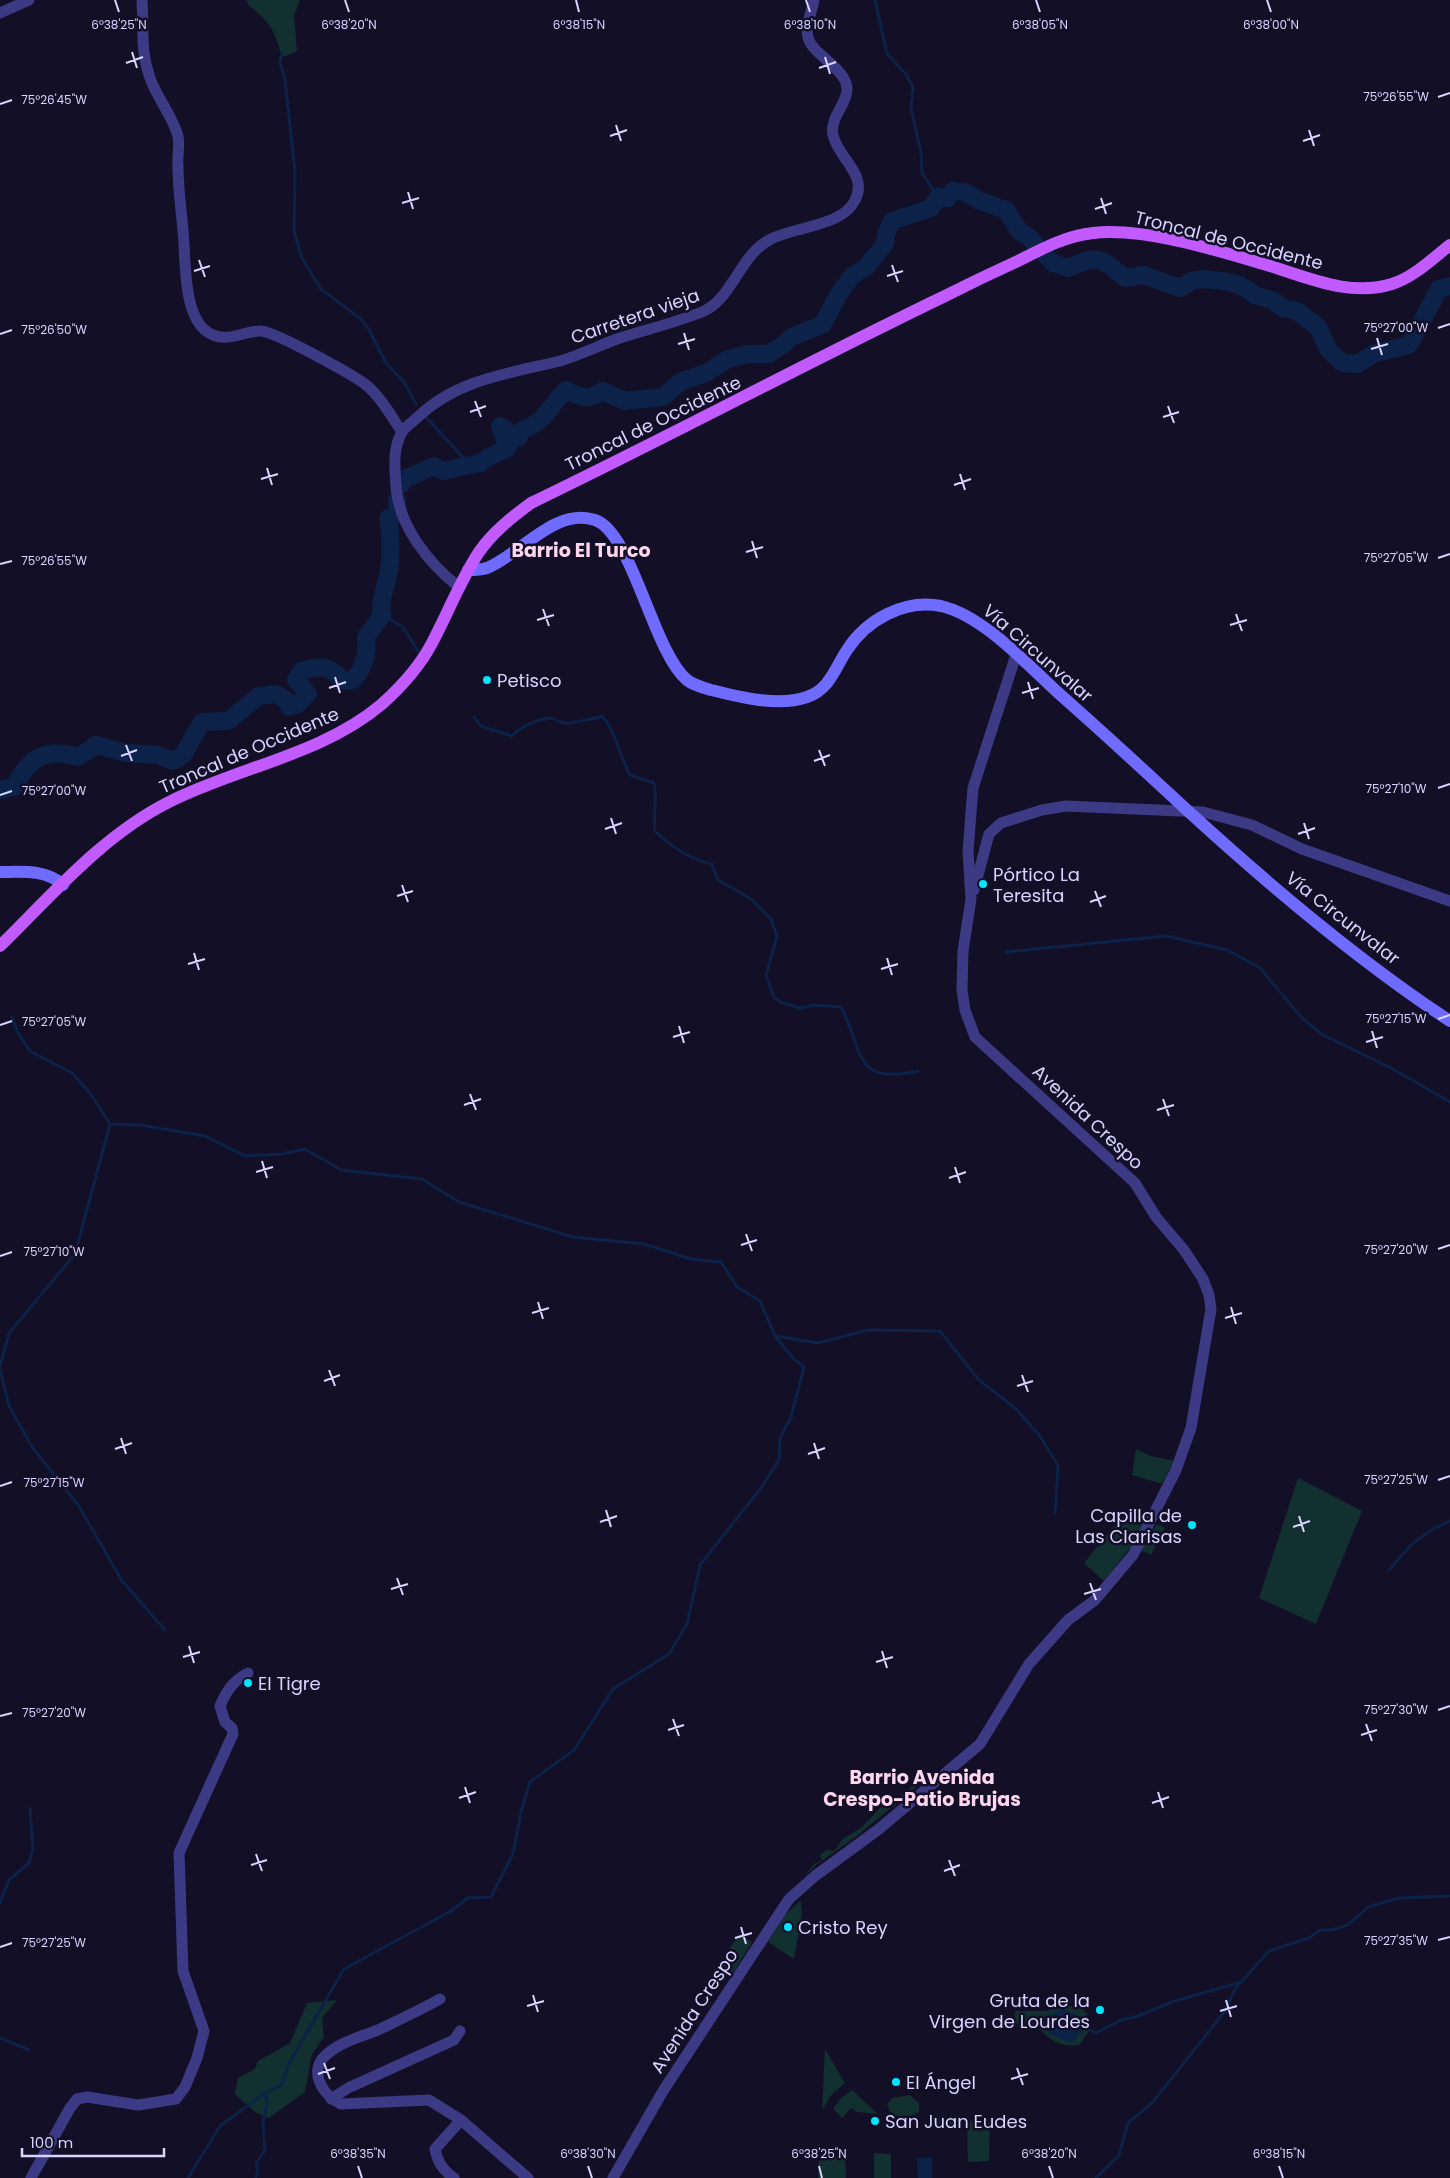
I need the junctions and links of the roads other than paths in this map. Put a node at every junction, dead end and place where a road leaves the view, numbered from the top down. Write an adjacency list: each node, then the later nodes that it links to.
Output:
1 (29, 0): 4 (street)
2 (142, 0): 6 (street)
3 (814, 0): 6 (street, Carretera vieja)
4 (0, 13)
5 (1450, 245): 7 (main road, Troncal de Occidente)
6 (402, 432): 8 (street)
7 (468, 570): 8 (main road, Troncal de Occidente); 9 (main road, Vía Circunvalar)
8 (459, 587): 12 (main road, Troncal de Occidente)
9 (1016, 655): 10 (main road, Vía Circunvalar); 13 (street, Avenida Crespo)
10 (1189, 812): 13 (street); 14 (street); 16 (main road, Vía Circunvalar)
11 (0, 872): 12 (main road)
12 (62, 885): 15 (main road, Troncal de Occidente)
13 (971, 899): 25 (street, Avenida Crespo)
14 (1450, 901)
15 (0, 946)
16 (1450, 1021)
17 (248, 1673): 22 (street)
18 (440, 1999): 20 (street)
19 (460, 2031): 20 (street)
20 (330, 2099): 21 (street)
21 (461, 2120): 23 (street); 24 (street)
22 (31, 2178)
23 (454, 2178)
24 (528, 2178)
25 (613, 2178)

